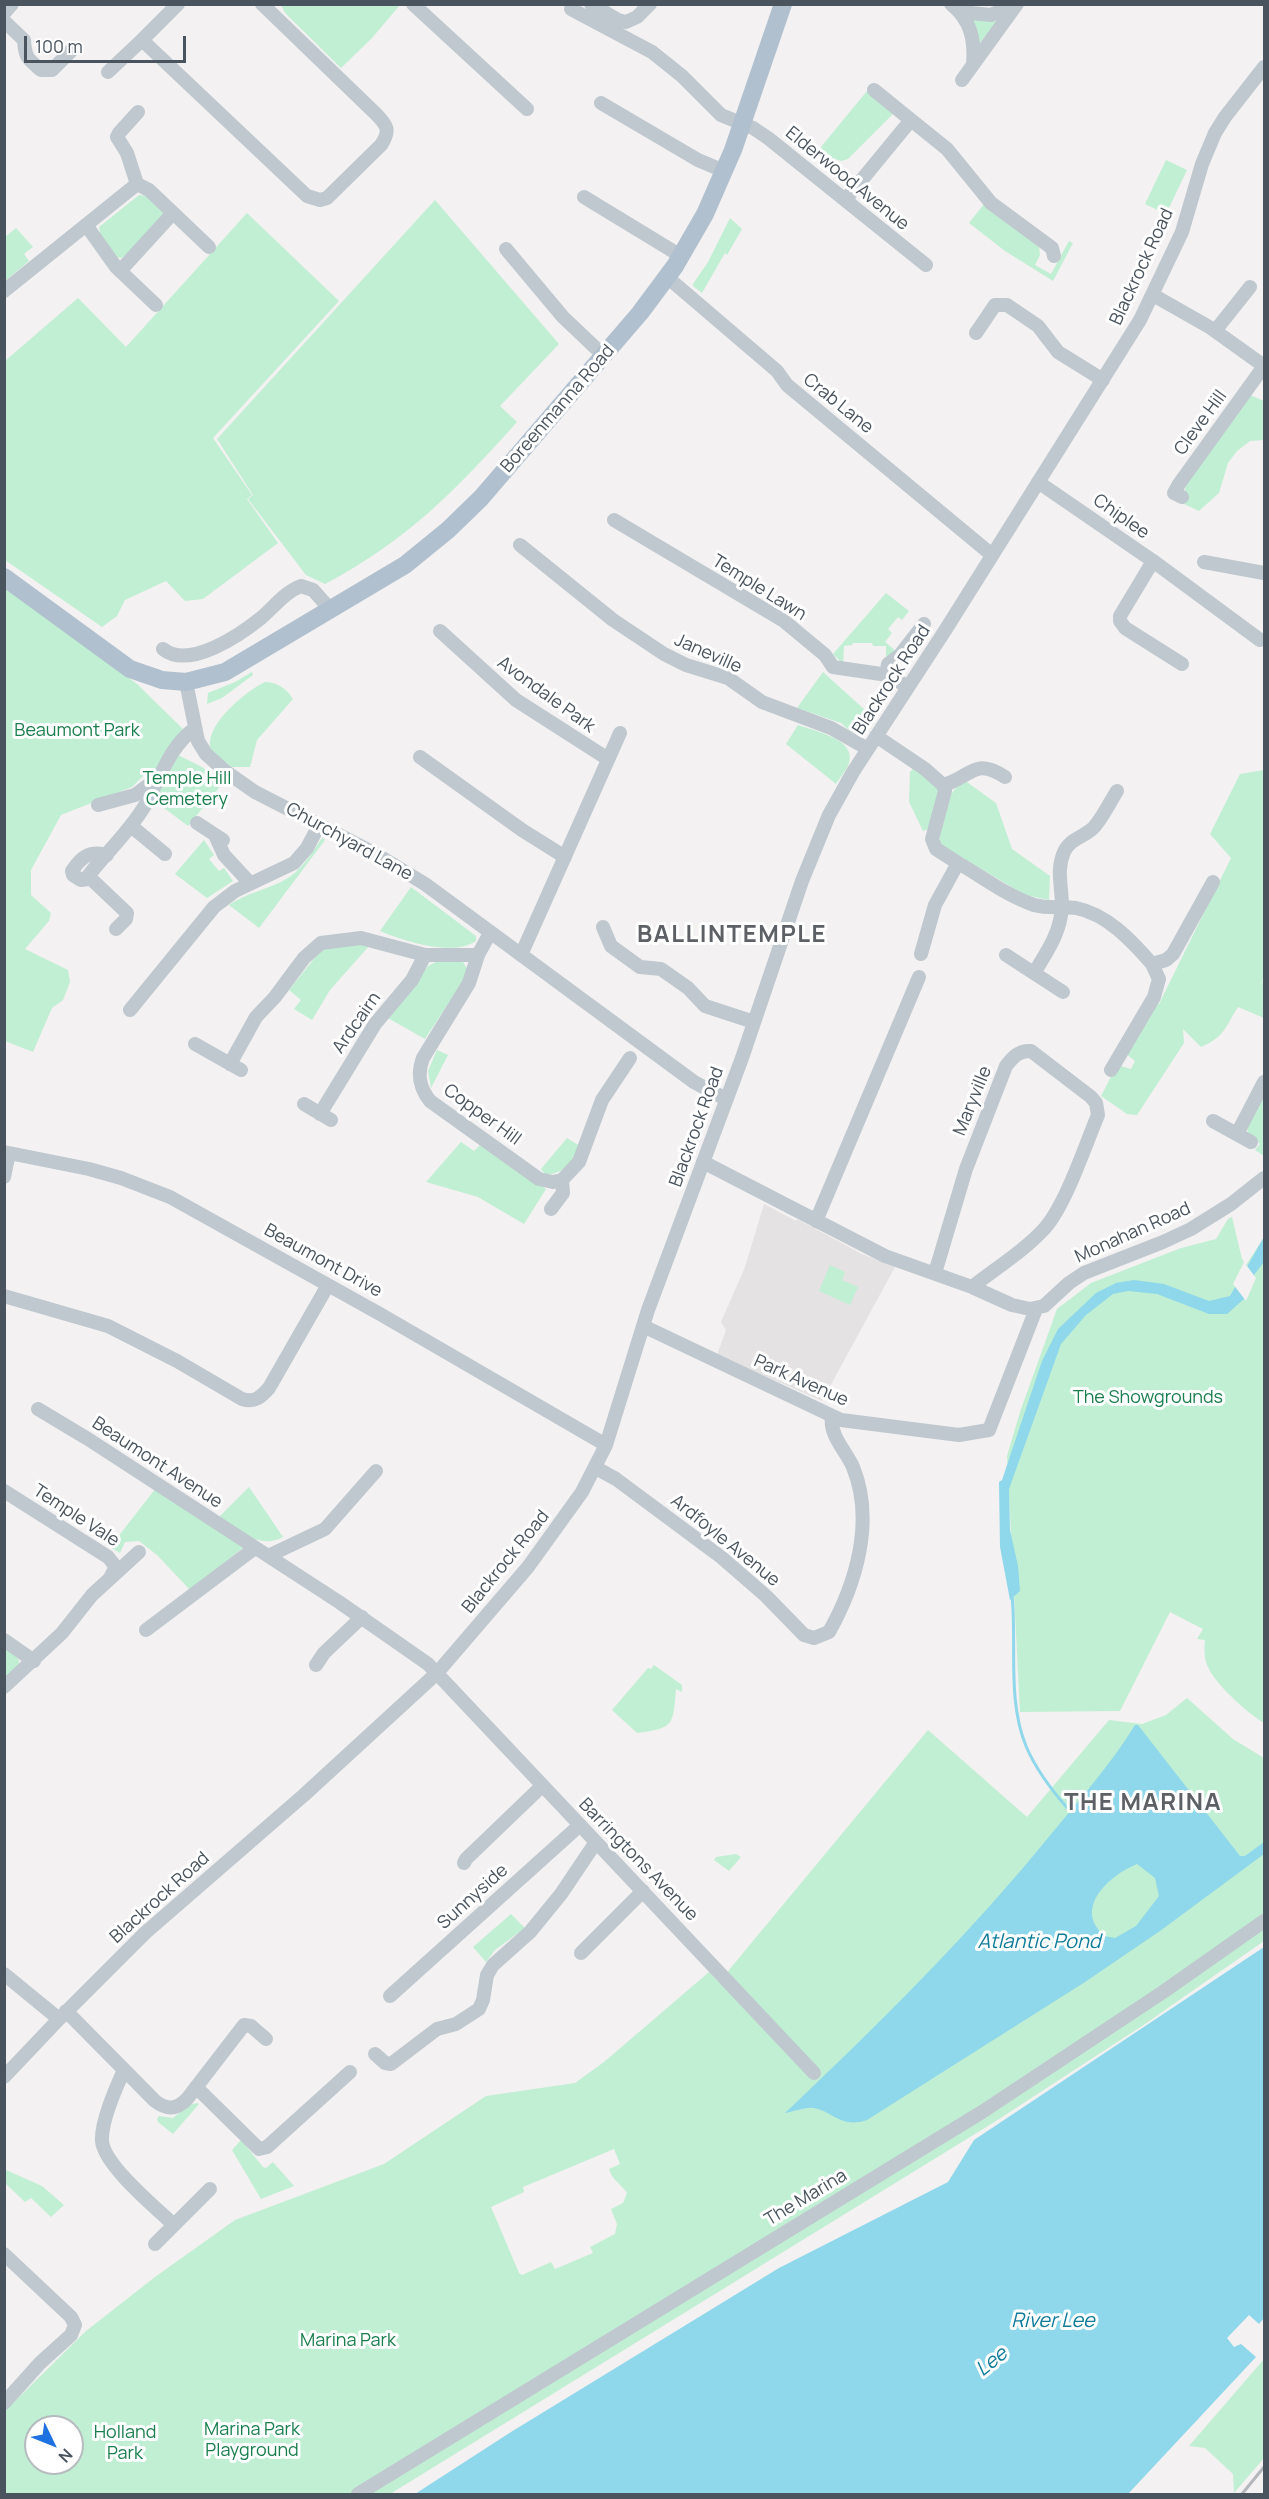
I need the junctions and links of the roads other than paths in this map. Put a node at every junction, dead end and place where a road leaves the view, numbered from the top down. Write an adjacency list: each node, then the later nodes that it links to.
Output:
1 (12, 4): 11 (street)
2 (178, 4): 13 (street)
3 (414, 4): 21 (street)
4 (591, 4): 5 (street)
5 (650, 4)
6 (783, 4): 24 (main road, Boreenmanna Road)
7 (1016, 4): 9 (street); 15 (street)
8 (264, 5): 13 (street)
9 (956, 8): 15 (street)
10 (572, 9): 24 (street, Elderwood Avenue)
11 (4, 13)
12 (4, 21): 14 (street)
13 (142, 40): 17 (street)
14 (71, 51)
15 (973, 64): 18 (street)
16 (1264, 67): 40 (street, Blackrock Road)
17 (108, 72)
18 (962, 80)
19 (874, 90): 23 (street)
20 (601, 103): 25 (street)
21 (527, 109)
22 (138, 112): 26 (street)
23 (911, 120): 28 (street); 34 (street)
24 (744, 124): 25 (main road, Boreenmanna Road); 28 (street, Elderwood Avenue)
25 (724, 171): 33 (main road, Boreenmanna Road)
26 (137, 184): 29 (street); 30 (street)
27 (584, 197): 33 (street)
28 (846, 199): 35 (street, Elderwood Avenue)
29 (173, 213): 31 (street); 36 (street)
30 (86, 225): 36 (street); 39 (street)
31 (209, 247)
32 (506, 249): 44 (street)
33 (681, 256): 37 (main road, Boreenmanna Road)
34 (1054, 256)
35 (926, 266)
36 (120, 271): 41 (street)
37 (667, 277): 44 (main road, Boreenmanna Road); 51 (street, Crab Lane)
38 (1250, 287): 42 (street)
39 (4, 291)
40 (1153, 295): 42 (street, Cleve Hill); 46 (street, Blackrock Road)
41 (156, 305)
42 (1215, 331): 45 (street, Cleve Hill)
43 (976, 333): 46 (street)
44 (603, 355): 56 (main road, Boreenmanna Road)
45 (1264, 366): 48 (street, Cleve Hill)
46 (1103, 380): 47 (street, Blackrock Road)
47 (1038, 482): 51 (street, Blackrock Road); 52 (street, Chiplee)
48 (1182, 497)
49 (614, 520): 62 (street, Temple Lawn)
50 (520, 545): 68 (street, Janeville)
51 (992, 555): 64 (street, Blackrock Road)
52 (1153, 561): 59 (street); 61 (street, Chiplee)
53 (1204, 562): 54 (street)
54 (1264, 573)
55 (4, 577): 63 (main road)
56 (330, 609): 60 (street); 63 (main road, Boreenmanna Road)
57 (924, 624): 62 (street)
58 (440, 631): 70 (street, Avondale Park)
59 (1260, 640)
60 (163, 649)
61 (1182, 664)
62 (886, 675): 64 (street, Temple Lawn)
63 (186, 682): 65 (street, Churchyard Lane)
64 (908, 687): 67 (street, Blackrock Road)
65 (194, 729): 72 (street); 77 (street, Churchyard Lane)
66 (620, 733): 70 (street, Avondale Park)
67 (876, 736): 68 (street, Blackrock Road); 73 (street)
68 (868, 749): 98 (street, Blackrock Road)
69 (420, 758): 80 (street)
70 (608, 759): 80 (street, Avondale Park)
71 (1005, 777): 73 (street)
72 (157, 779): 75 (street); 78 (street)
73 (943, 785): 81 (street)
74 (1117, 791): 84 (street)
75 (98, 805)
76 (197, 823): 83 (street)
77 (319, 825): 83 (street); 87 (street, Churchyard Lane)
78 (130, 826): 79 (street); 86 (street)
79 (165, 854)
80 (565, 857): 91 (street, Avondale Park)
81 (958, 863): 84 (street); 88 (street)
82 (1213, 882): 93 (street)
83 (250, 883): 97 (street)
84 (1062, 908): 93 (street); 94 (street)
85 (603, 927): 98 (street)
86 (116, 929)
87 (490, 933): 90 (street, Copper Hill); 91 (street, Churchyard Lane)
88 (921, 954)
89 (425, 955): 90 (street); 99 (street); 104 (street, Ardcairn)
90 (478, 955): 112 (street, Copper Hill)
91 (521, 955): 103 (street, Churchyard Lane)
92 (1006, 955): 94 (street)
93 (1152, 964): 101 (street)
94 (1034, 973): 96 (street)
95 (918, 977): 114 (street)
96 (1063, 992)
97 (130, 1010)
98 (754, 1022): 103 (street, Blackrock Road)
99 (195, 1044)
100 (630, 1058): 112 (street)
101 (1111, 1070)
102 (1264, 1082): 106 (street)
103 (726, 1099): 109 (street, Blackrock Road)
104 (304, 1104)
105 (1214, 1121): 106 (street)
106 (1237, 1134): 107 (street)
107 (1251, 1142)
108 (7, 1152): 110 (street); 116 (street, Beaumont Drive)
109 (703, 1162): 114 (street); 120 (street, Blackrock Road)
110 (4, 1177)
111 (1264, 1178): 119 (street, Monahan Road)
112 (562, 1180): 113 (street)
113 (551, 1209)
114 (816, 1221): 115 (street)
115 (935, 1273): 117 (street); 117 (street, Maryville)
116 (328, 1285): 118 (street); 123 (street, Beaumont Drive)
117 (972, 1287): 119 (street)
118 (4, 1296)
119 (1036, 1309): 122 (street, Park Avenue)
120 (643, 1326): 122 (street, Park Avenue); 123 (street, Blackrock Road)
121 (38, 1409): 127 (street, Beaumont Avenue)
122 (832, 1417): 124 (street, Ardfoyle Avenue)
123 (606, 1446): 124 (street, Blackrock Road)
124 (596, 1468): 136 (street, Blackrock Road)
125 (376, 1471): 129 (street)
126 (4, 1491): 130 (street, Temple Vale)
127 (255, 1548): 129 (street, Beaumont Avenue); 132 (street)
128 (139, 1552): 130 (street, Temple Vale)
129 (268, 1556): 131 (street, Beaumont Avenue)
130 (111, 1576): 134 (street, Temple Vale)
131 (362, 1617): 135 (street); 136 (street, Beaumont Avenue)
132 (146, 1630)
133 (4, 1640): 134 (street)
134 (34, 1661): 137 (street, Temple Vale)
135 (316, 1665)
136 (437, 1672): 138 (street, Barringtons Avenue); 147 (street, Blackrock Road)
137 (4, 1687)
138 (542, 1786): 139 (street, Barringtons Avenue); 141 (street, Sunnyside)
139 (580, 1825): 140 (street, Barringtons Avenue); 146 (street, Sunnyside)
140 (596, 1842): 142 (street, Barringtons Avenue); 149 (street)
141 (464, 1863)
142 (643, 1891): 144 (street); 152 (street, Barringtons Avenue)
143 (1264, 1921): 160 (street, The Marina)
144 (581, 1953)
145 (4, 1974): 147 (street)
146 (390, 1996)
147 (63, 2015): 150 (street); 153 (street, Blackrock Road)
148 (267, 2039): 154 (street)
149 (375, 2054)
150 (124, 2070): 154 (street); 156 (street)
151 (350, 2072): 154 (street)
152 (814, 2073)
153 (4, 2077)
154 (196, 2087)
155 (210, 2189): 156 (street)
156 (174, 2225): 157 (street)
157 (155, 2244)
158 (6, 2258): 159 (street)
159 (4, 2403)
160 (358, 2494)

